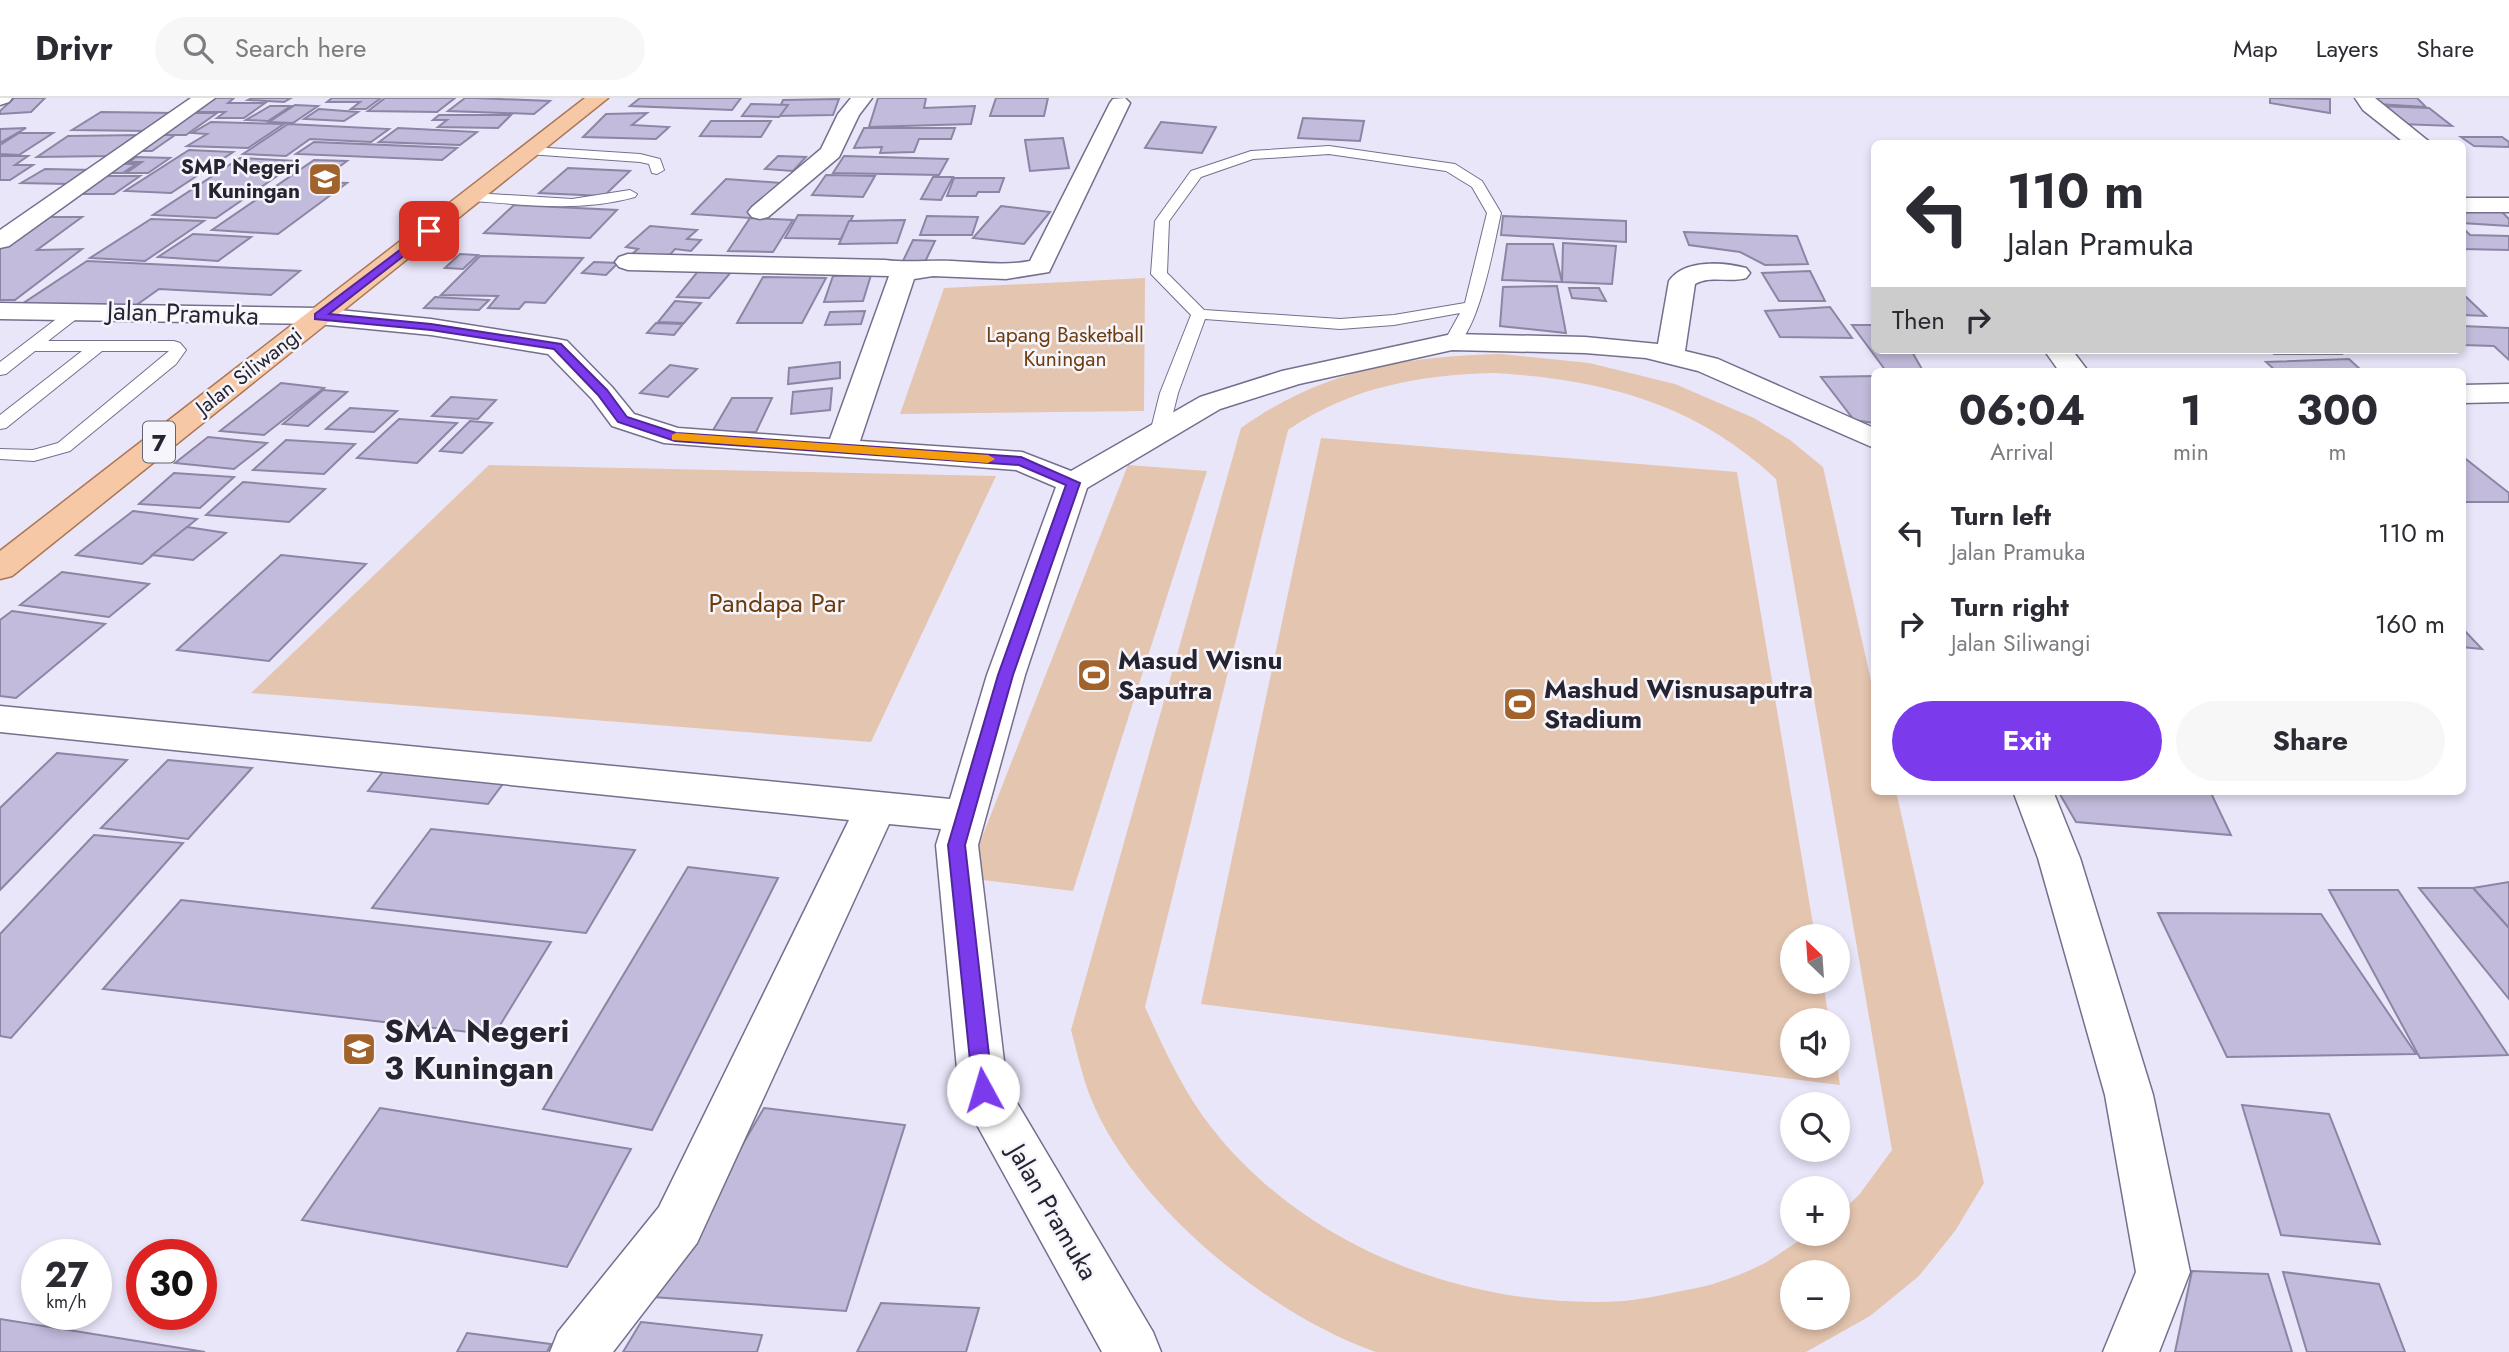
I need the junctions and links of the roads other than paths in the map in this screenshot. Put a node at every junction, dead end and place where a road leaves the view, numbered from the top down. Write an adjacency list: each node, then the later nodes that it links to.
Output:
1 (205, 98): 14 (street)
2 (598, 98): 7 (main road, Jalan Siliwangi / 7)
3 (862, 98): 13 (street)
4 (2365, 98): 6 (street)
5 (1120, 103): 16 (street)
6 (2416, 140)
7 (533, 151): 8 (lane); 10 (main road, Jalan Siliwangi / 7)
8 (657, 170)
9 (630, 194): 10 (lane)
10 (474, 197): 22 (main road, Jalan Siliwangi / 7)
11 (2467, 200): 12 (street)
12 (2509, 205)
13 (760, 212)
14 (0, 241)
15 (628, 262): 16 (street)
16 (912, 271): 35 (street)
17 (1737, 273): 27 (street)
18 (1472, 306): 21 (lane); 21 (lane); 23 (lane)
19 (0, 310): 20 (street, Jalan Pramuka)
20 (78, 310): 22 (street, Jalan Pramuka); 24 (lane)
21 (1199, 314): 33 (lane)
22 (318, 316): 35 (street, Jalan Pramuka); 38 (main road, Jalan Siliwangi / 7)
23 (1452, 342): 27 (street); 33 (street)
24 (33, 346): 25 (lane); 29 (lane)
25 (98, 346): 32 (lane); 36 (lane)
26 (2061, 354): 28 (street)
27 (1670, 356): 34 (street)
28 (2072, 368)
29 (0, 370)
30 (2509, 393): 31 (street)
31 (2466, 394)
32 (0, 424)
33 (1159, 433): 37 (street)
34 (1871, 438)
35 (842, 449): 37 (street, Jalan Pramuka)
36 (0, 454)
37 (1073, 483): 42 (street, Jalan Pramuka)
38 (0, 568)
39 (0, 719): 41 (street)
40 (2035, 795): 45 (street)
41 (876, 807): 42 (street); 43 (street)
42 (965, 816): 44 (street, Jalan Pramuka)
43 (578, 1352)
44 (1133, 1352)
45 (2131, 1352)

